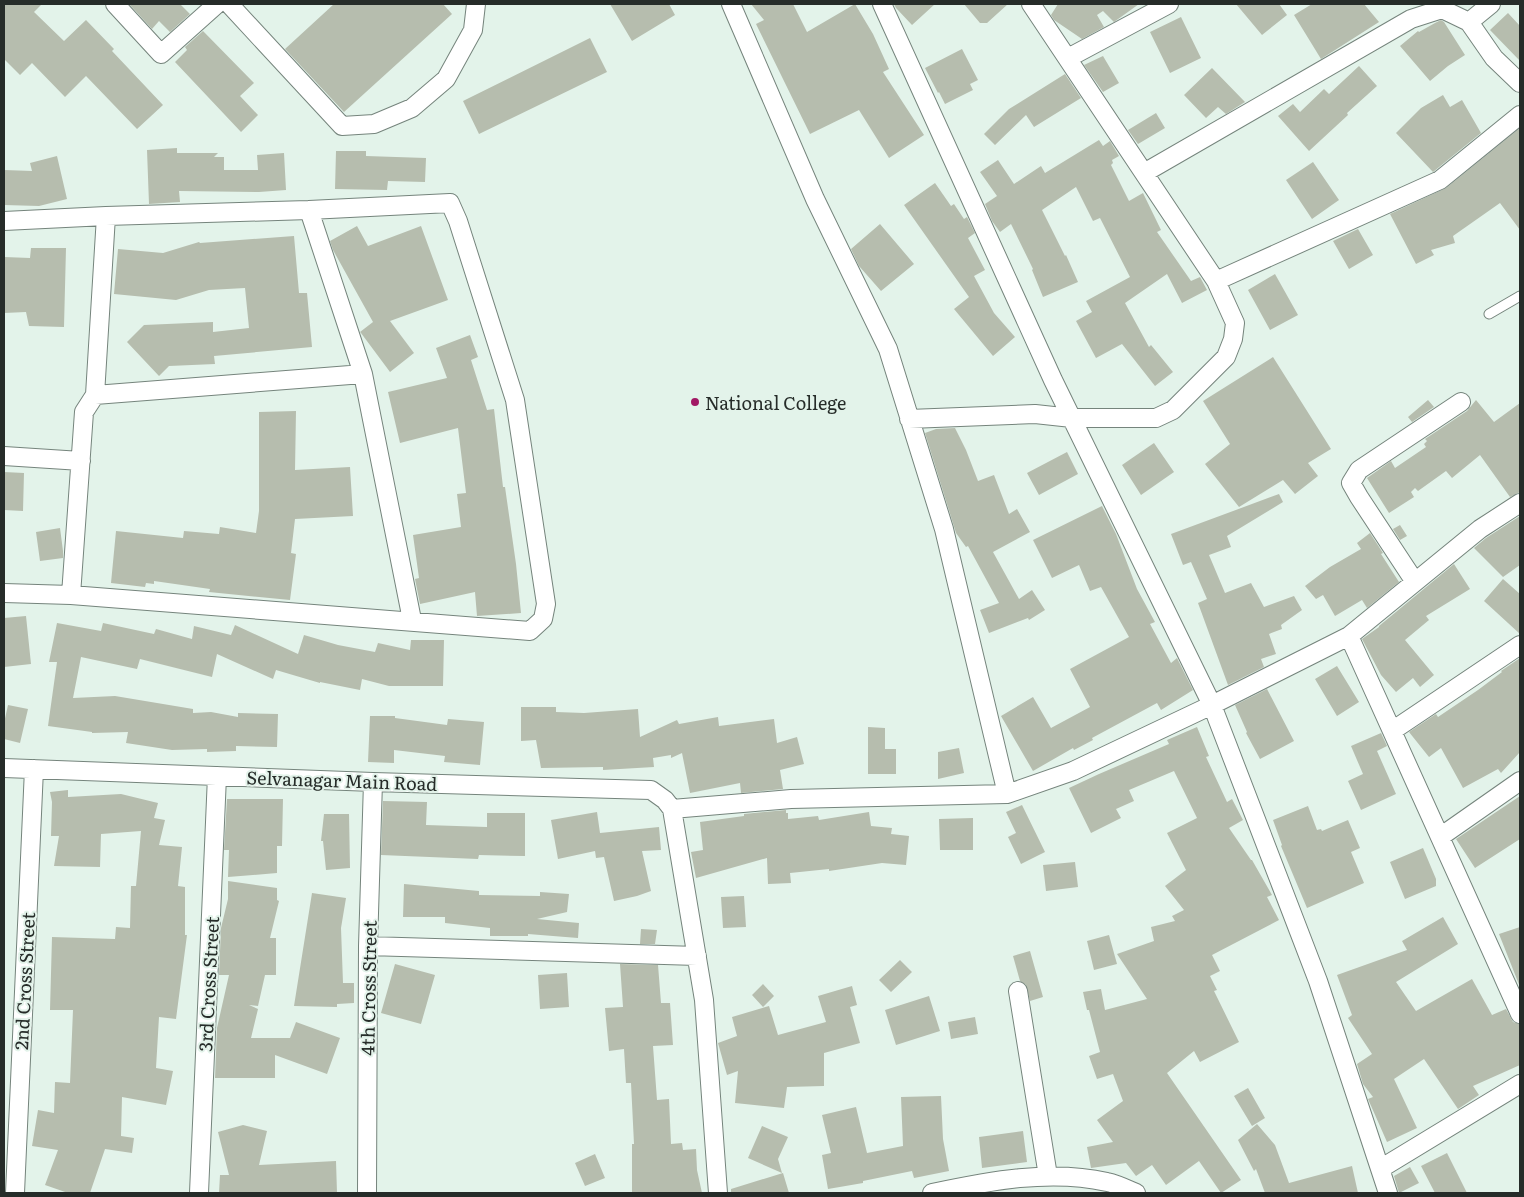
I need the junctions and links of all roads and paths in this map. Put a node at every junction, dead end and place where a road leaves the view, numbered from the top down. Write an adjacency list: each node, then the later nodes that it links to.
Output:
1 (115, 4): 2 (street)
2 (217, 4)
3 (229, 4): 4 (street)
4 (476, 4)
5 (731, 4): 25 (street)
6 (882, 4): 24 (street)
7 (1031, 4): 11 (street)
8 (1169, 4): 11 (street)
9 (1491, 4): 10 (street)
10 (1469, 22): 12 (street); 14 (street)
11 (1068, 58): 14 (street)
12 (1520, 83)
13 (1520, 115): 18 (street)
14 (1144, 173): 18 (street)
15 (309, 210): 16 (street); 21 (street); 32 (street)
16 (106, 216): 17 (street); 22 (street)
17 (4, 221)
18 (1216, 281): 24 (street)
19 (1520, 296): 20 (lane)
20 (1489, 314)
21 (363, 374): 22 (street); 32 (street)
22 (95, 395): 27 (street)
23 (1461, 402): 29 (street)
24 (1072, 418): 25 (street); 35 (street)
25 (910, 419): 42 (street)
26 (4, 456): 27 (street)
27 (81, 461): 31 (street)
28 (1520, 503): 29 (street)
29 (1415, 582): 33 (street)
30 (4, 593): 31 (street)
31 (71, 595): 32 (street)
32 (412, 620)
33 (1349, 636): 35 (street); 36 (street)
34 (1520, 645): 36 (street)
35 (1212, 705): 42 (street); 50 (street)
36 (1392, 731): 44 (street)
37 (4, 768): 38 (street, Selvanagar Main Road)
38 (34, 769): 39 (street, Selvanagar Main Road); 52 (street, 2nd Cross Street)
39 (217, 776): 40 (street, Selvanagar Main Road); 53 (street, 3rd Cross Street)
40 (372, 782): 43 (street, Selvanagar Main Road); 45 (street, 4th Cross Street)
41 (1520, 782): 44 (street)
42 (1007, 794): 43 (street)
43 (672, 809): 46 (street)
44 (1440, 837): 48 (street)
45 (368, 946): 46 (street); 54 (street, 4th Cross Street)
46 (697, 956): 55 (street)
47 (1018, 991): 51 (street)
48 (1520, 1014)
49 (1520, 1084): 50 (street)
50 (1380, 1169): 58 (street)
51 (1048, 1176): 56 (street); 57 (street)
52 (15, 1193)
53 (199, 1193)
54 (367, 1193)
55 (718, 1193)
56 (932, 1193)
57 (1136, 1193)
58 (1388, 1193)

